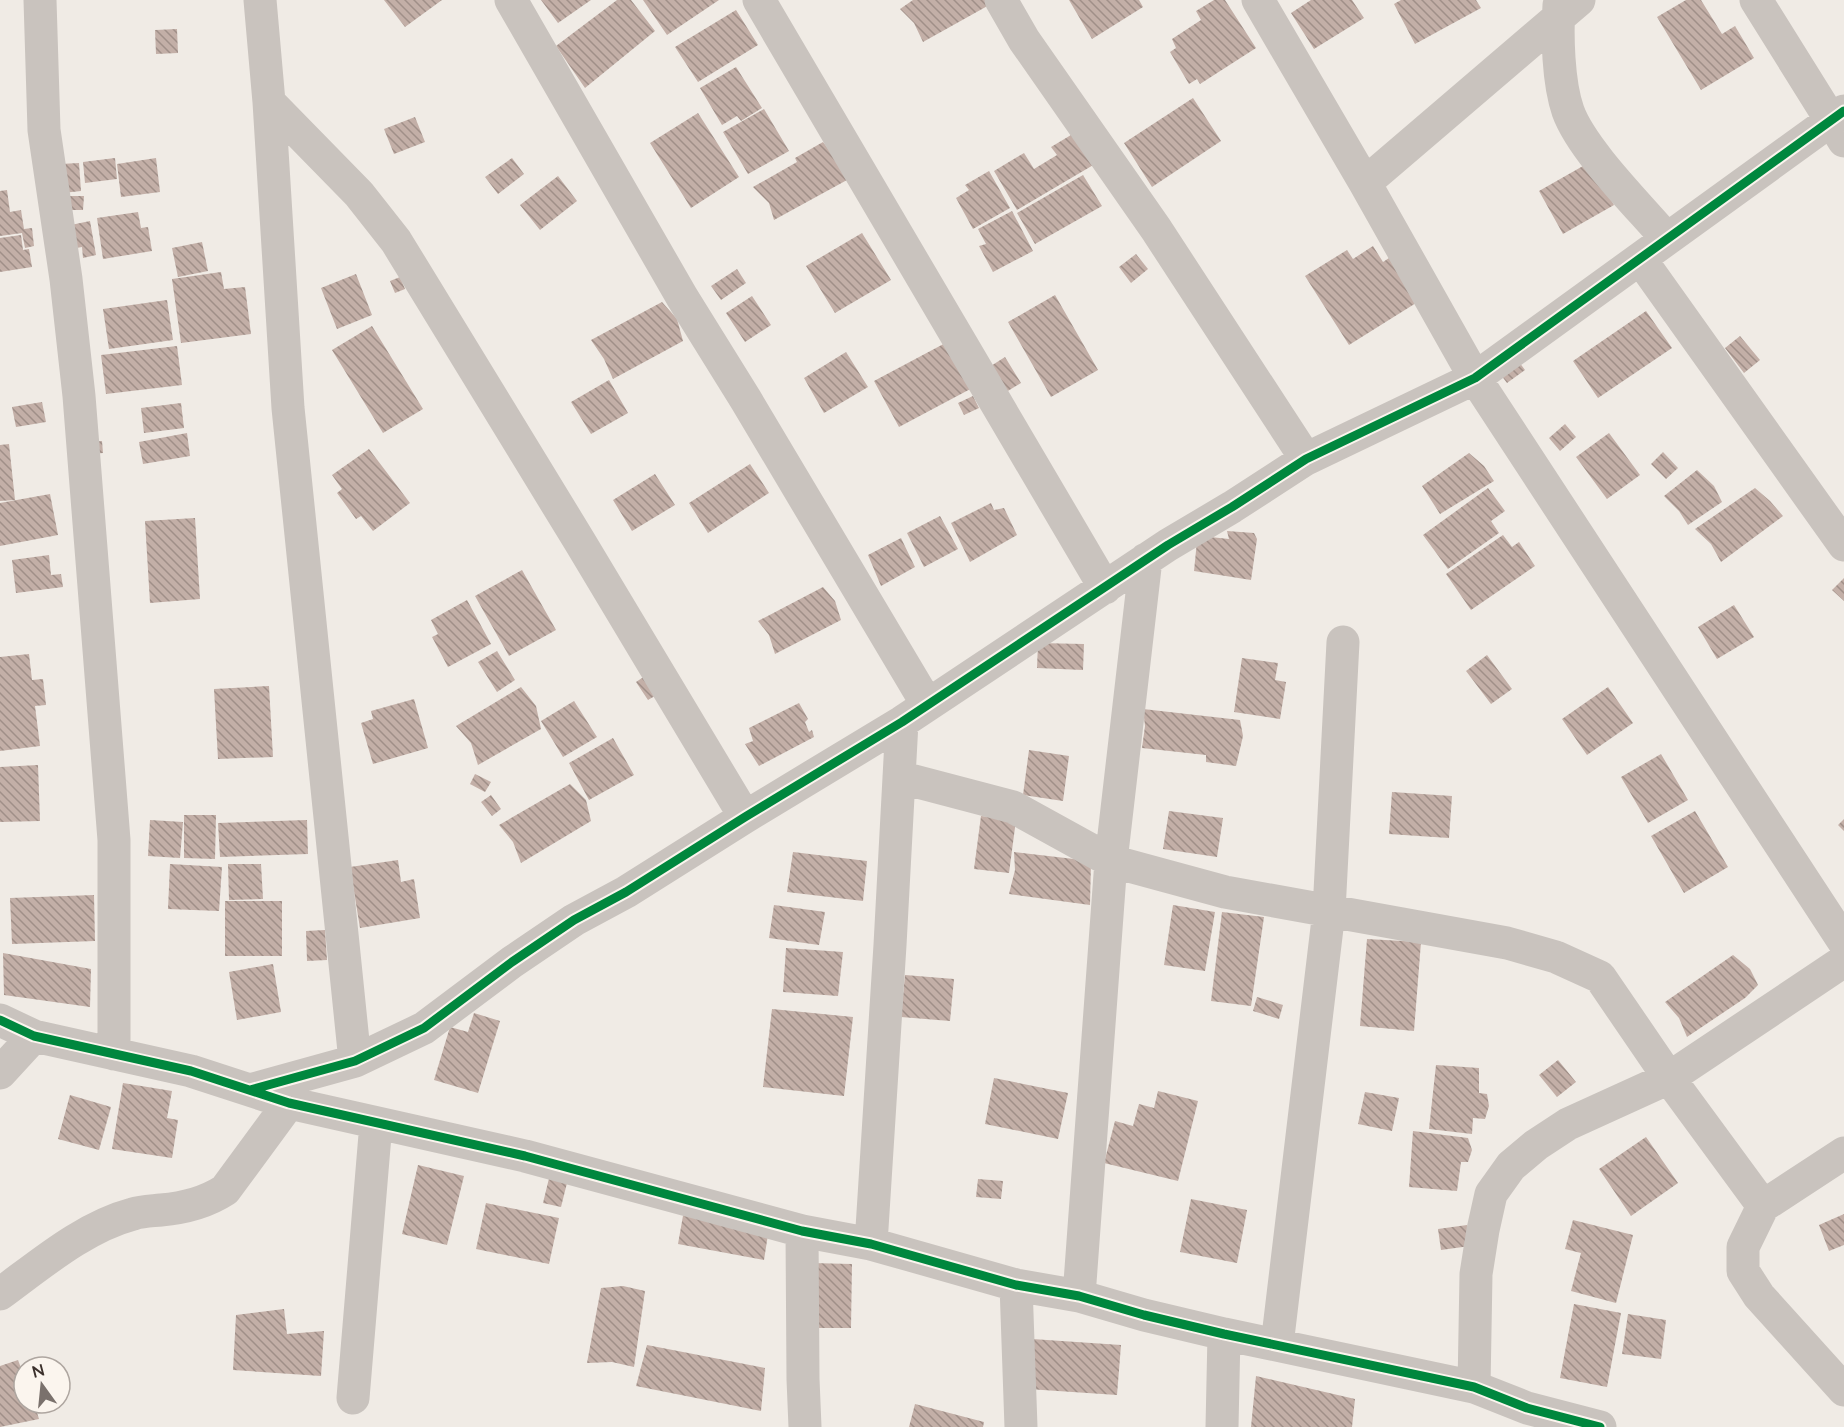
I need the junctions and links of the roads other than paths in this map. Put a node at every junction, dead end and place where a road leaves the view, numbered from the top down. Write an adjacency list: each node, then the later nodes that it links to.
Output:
1 (40, 0): 29 (street)
2 (260, 0): 9 (street)
3 (511, 0): 20 (street)
4 (759, 0): 18 (street)
5 (1001, 0): 15 (street)
6 (1258, 0): 11 (street)
7 (1756, 0): 10 (street)
8 (1566, 6): 11 (street); 12 (street)
9 (269, 102): 22 (street); 30 (street)
10 (1840, 124): 12 (street)
11 (1365, 183): 14 (street)
12 (1667, 239): 13 (street)
13 (1641, 260): 14 (street); 16 (street)
14 (1475, 378): 15 (street); 25 (street)
15 (1306, 459): 17 (street)
16 (1844, 545)
17 (1146, 559): 18 (street); 23 (street)
18 (1105, 588): 20 (street)
19 (1343, 642): 24 (street)
20 (914, 713): 21 (street); 22 (street)
21 (899, 777): 23 (street); 39 (street)
22 (744, 817): 30 (street)
23 (1111, 861): 24 (street); 42 (street)
24 (1329, 911): 32 (street); 44 (street)
25 (1844, 942)
26 (1844, 961): 32 (street)
27 (0, 1020): 28 (street)
28 (34, 1036): 29 (street); 31 (street)
29 (114, 1054): 33 (street)
30 (356, 1061): 33 (street)
31 (0, 1073)
32 (1669, 1078): 37 (street); 45 (street)
33 (250, 1090): 34 (street)
34 (289, 1103): 35 (street); 41 (street)
35 (376, 1123): 38 (street); 47 (street)
36 (1844, 1153): 37 (street)
37 (1763, 1206): 46 (street)
38 (802, 1231): 39 (street); 48 (street)
39 (871, 1244): 40 (street)
40 (1016, 1285): 42 (street); 49 (street)
41 (0, 1294)
42 (1079, 1296): 43 (street)
43 (1224, 1334): 44 (street); 50 (street)
44 (1277, 1346): 45 (street)
45 (1474, 1387): 51 (street)
46 (1844, 1390)
47 (352, 1398)
48 (805, 1427)
49 (1021, 1427)
50 (1222, 1427)
51 (1600, 1427)

